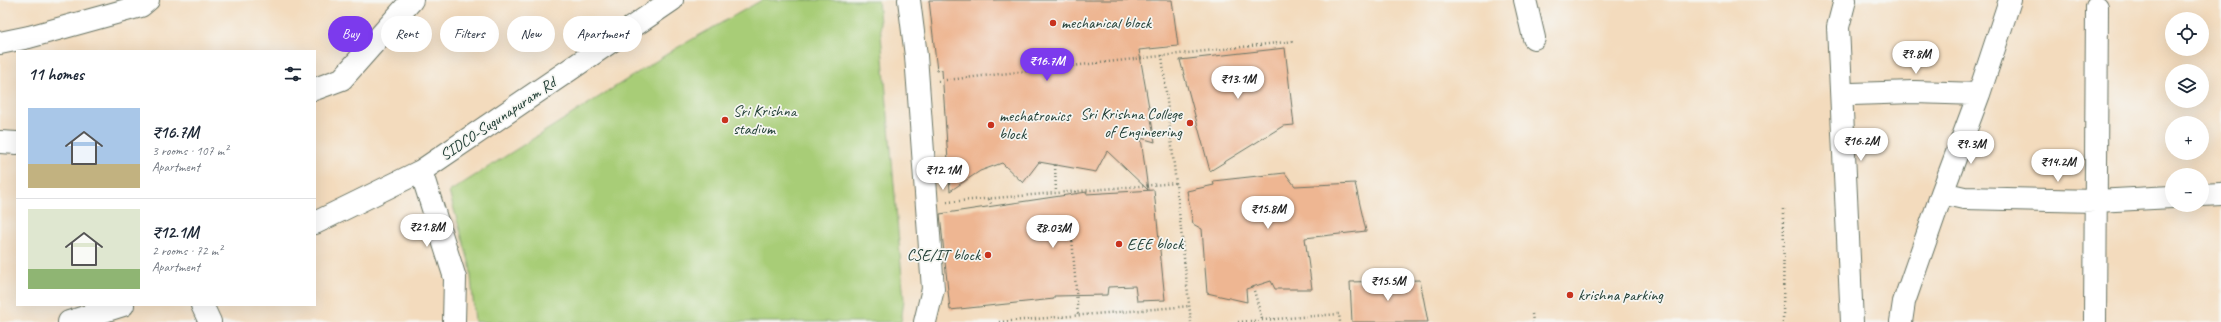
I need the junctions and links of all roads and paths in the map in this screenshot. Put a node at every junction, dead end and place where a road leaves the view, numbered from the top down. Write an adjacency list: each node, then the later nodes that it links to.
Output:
1 (148, 0): 11 (street)
2 (412, 0): 16 (street)
3 (672, 0): 22 (street, SIDCO-Sugunapuram Rd)
4 (909, 0): 15 (street)
5 (1526, 0): 9 (street)
6 (1845, 0): 55 (street)
7 (2010, 0): 18 (street)
8 (2097, 7): 32 (street)
9 (1534, 38)
10 (1295, 41): 12 (path)
11 (0, 43)
12 (1162, 55): 14 (path); 23 (path)
13 (1046, 60): 14 (path)
14 (1048, 68): 15 (path)
15 (918, 84): 33 (street)
16 (316, 89)
17 (1852, 94): 18 (street)
18 (1979, 94): 26 (street)
19 (0, 142): 20 (street)
20 (16, 143)
21 (1055, 165): 25 (path)
22 (421, 171): 36 (street, SIDCO-Sugunapuram Rd); 47 (street)
23 (1176, 182): 24 (path); 41 (path)
24 (1075, 191): 25 (path); 28 (path)
25 (1056, 192): 31 (path)
26 (1942, 193): 32 (street); 56 (street)
27 (2221, 194): 29 (street)
28 (1076, 195)
29 (2209, 195)
30 (2165, 197): 32 (street)
31 (989, 198): 33 (path); 34 (path)
32 (2096, 201): 57 (street)
33 (927, 204): 48 (street)
34 (992, 206)
35 (1784, 206): 54 (path)
36 (316, 223)
37 (1072, 237): 43 (path)
38 (1253, 287): 44 (path)
39 (121, 306): 45 (street)
40 (202, 306): 46 (street)
41 (1190, 306): 43 (path); 50 (path)
42 (1532, 314): 53 (path)
43 (1078, 316): 49 (path)
44 (1262, 319): 51 (path); 52 (path)
45 (69, 322)
46 (210, 322)
47 (454, 322)
48 (925, 322)
49 (999, 322)
50 (1191, 322)
51 (1238, 322)
52 (1340, 322)
53 (1533, 322)
54 (1783, 322)
55 (1852, 322)
56 (1901, 322)
57 (2095, 322)

